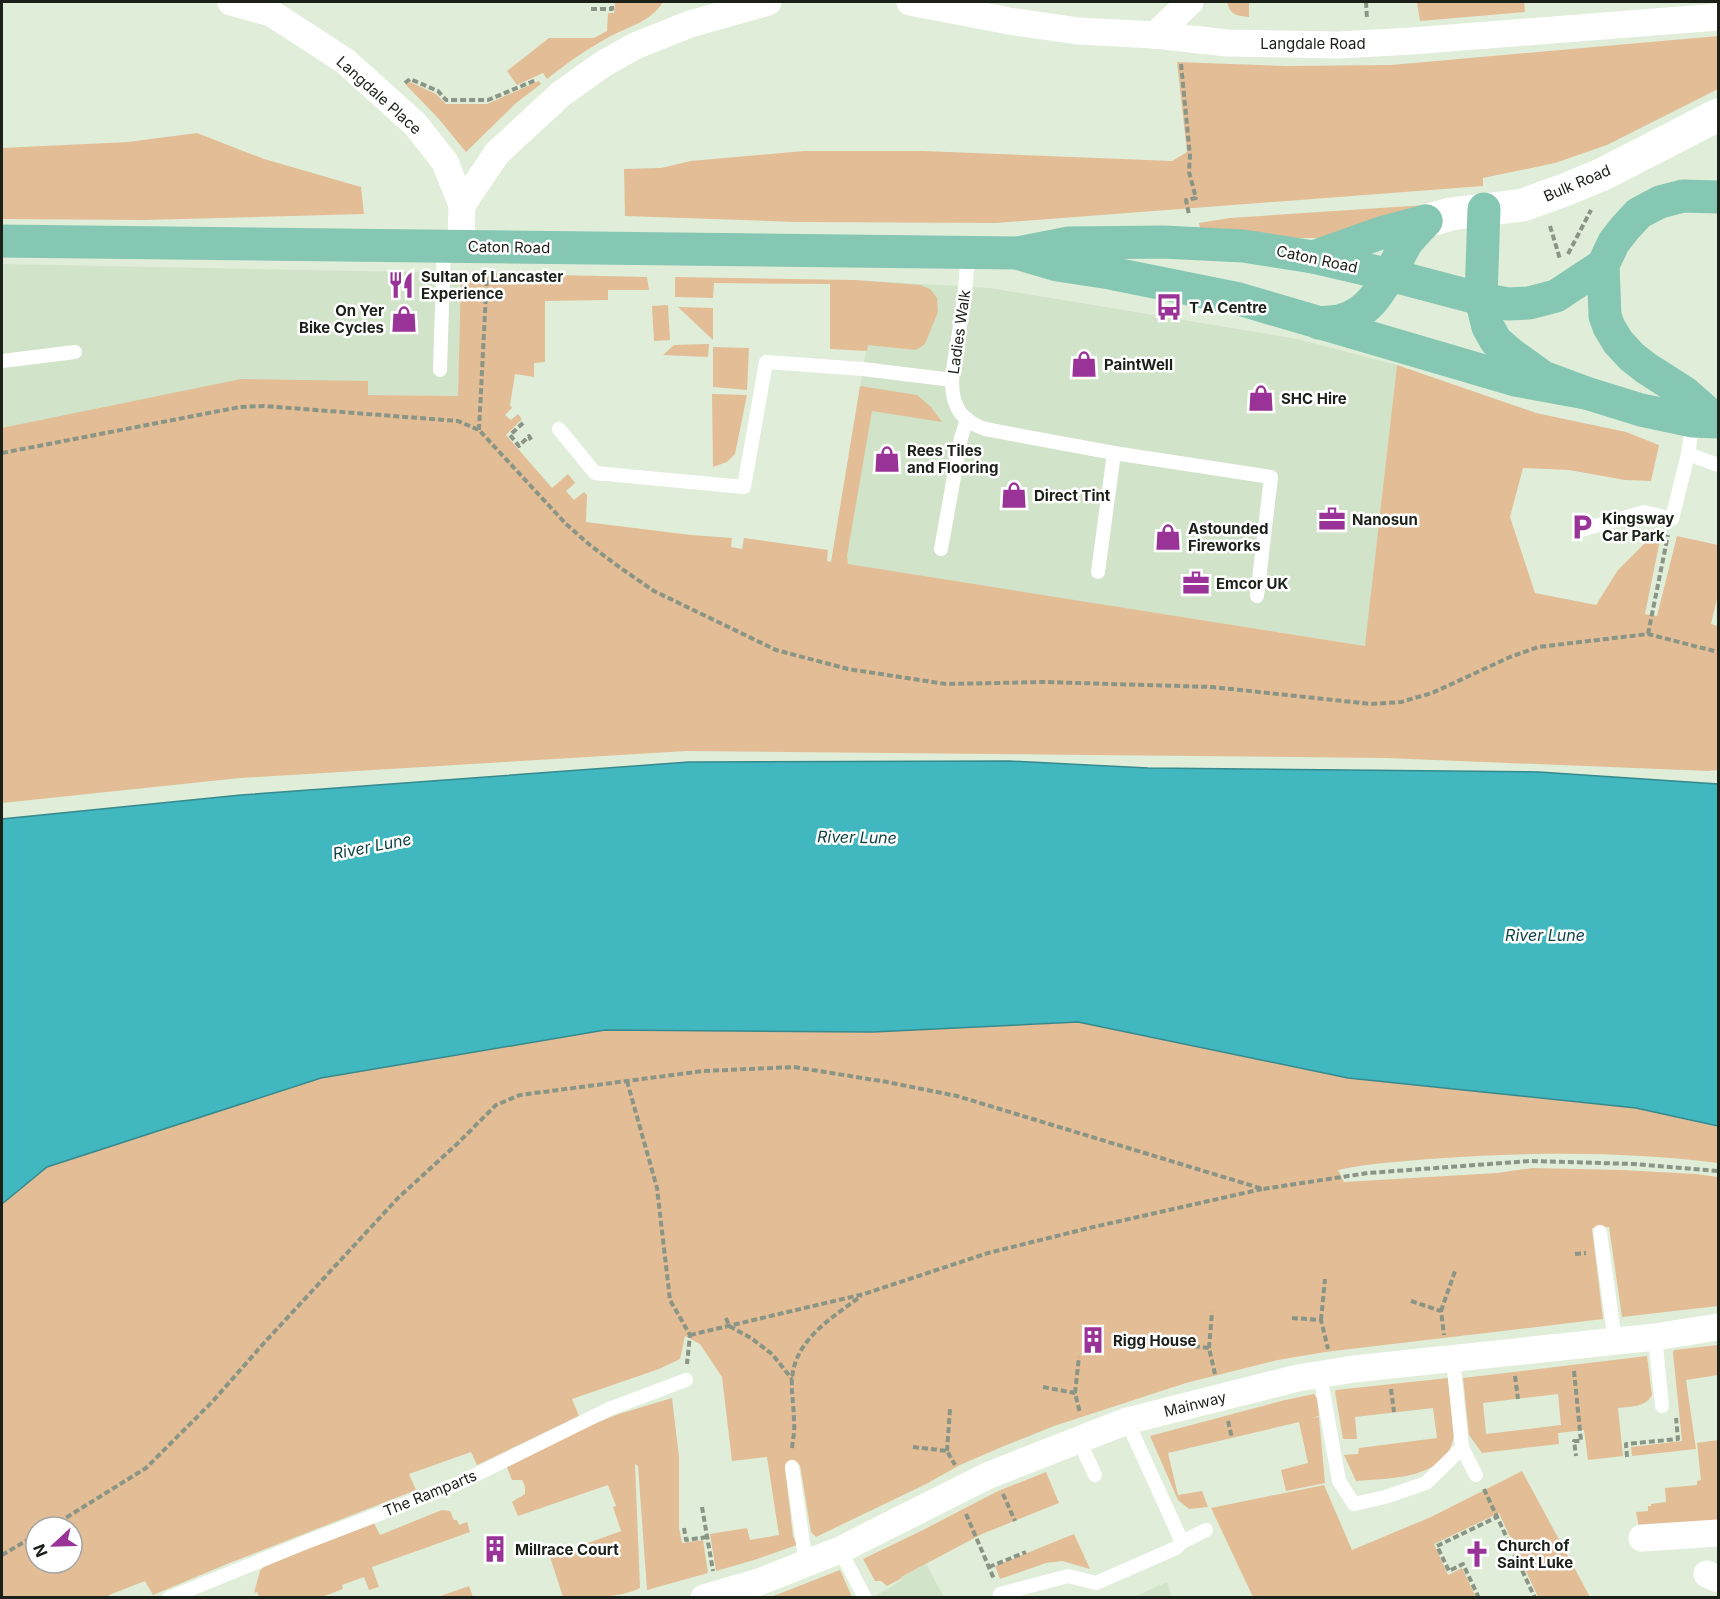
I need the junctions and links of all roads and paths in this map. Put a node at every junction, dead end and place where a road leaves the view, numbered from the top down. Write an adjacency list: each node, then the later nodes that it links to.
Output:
1 (231, 2): 7 (street, Langdale Place)
2 (612, 2): 8 (path)
3 (768, 2): 10 (street)
4 (910, 2): 12 (street, Langdale Road)
5 (1190, 2): 12 (street)
6 (1366, 2): 11 (path)
7 (271, 7): 19 (street, Langdale Place)
8 (591, 9)
9 (1706, 12): 12 (street, Langdale Road)
10 (689, 13): 15 (street)
11 (1367, 28)
12 (1155, 35)
13 (1181, 56): 21 (path)
14 (410, 79): 15 (path)
15 (552, 86): 19 (street)
16 (1719, 116): 17 (street, Bulk Road)
17 (1602, 174): 20 (street, Bulk Road); 23 (path)
18 (1719, 197): 29 (main road)
19 (462, 205): 25 (street, Langdale Place)
20 (1484, 209): 22 (street, Bulk Road); 32 (main road)
21 (1190, 215)
22 (1426, 220): 28 (main road); 31 (main road)
23 (1550, 225)
24 (2, 241): 25 (main road, Caton Road)
25 (452, 246): 26 (main road, Caton Road); 36 (lane)
26 (967, 251): 27 (main road, Caton Road); 37 (lane, Ladies Walk)
27 (1017, 253): 28 (main road, Caton Road); 33 (main road, Caton Road)
28 (1313, 257): 31 (main road, Caton Road)
29 (1603, 265): 32 (main road, Caton Road); 40 (main road)
30 (488, 269): 43 (path)
31 (1390, 275): 32 (main road, Caton Road); 33 (main road)
32 (1481, 299): 38 (main road)
33 (1318, 323): 38 (main road, Caton Road)
34 (75, 352): 35 (lane)
35 (2, 361)
36 (440, 370)
37 (952, 380): 39 (lane, Ladies Walk); 42 (lane)
38 (1586, 393): 40 (main road)
39 (967, 420): 46 (lane); 51 (lane)
40 (1710, 422): 47 (lane)
41 (523, 423): 44 (path)
42 (559, 429)
43 (479, 430): 45 (path); 54 (path)
44 (531, 440)
45 (2, 453)
46 (1114, 453): 52 (lane); 53 (lane)
47 (1688, 454): 48 (lane); 49 (lane)
48 (1719, 465)
49 (1581, 530)
50 (1667, 543): 54 (path)
51 (941, 549)
52 (1098, 572)
53 (1257, 596)
54 (1648, 634): 55 (path)
55 (1719, 652)
56 (627, 1081): 58 (path); 64 (path); 102 (path)
57 (1719, 1171): 58 (path)
58 (1263, 1189): 63 (path)
59 (1600, 1232): 77 (lane)
60 (1455, 1271): 67 (path)
61 (1325, 1280): 72 (path)
62 (676, 1294): 64 (path)
63 (864, 1294): 68 (path); 84 (path)
64 (669, 1295): 75 (path)
65 (1411, 1301): 67 (path)
66 (785, 1304): 68 (path)
67 (1441, 1311): 81 (path)
68 (787, 1312): 73 (path)
69 (1212, 1312): 79 (path)
70 (726, 1318): 73 (path)
71 (1292, 1318): 72 (path)
72 (1321, 1320): 83 (path)
73 (729, 1326): 75 (path); 84 (path)
74 (1719, 1328): 76 (street, Mainway)
75 (690, 1335): 85 (path)
76 (1655, 1337): 77 (street, Mainway); 89 (lane)
77 (1615, 1341): 81 (street, Mainway)
78 (1176, 1344): 79 (path)
79 (1209, 1348): 88 (path)
80 (1079, 1357): 87 (path)
81 (1450, 1359): 83 (street, Mainway); 94 (lane)
82 (1572, 1362): 96 (path)
83 (1320, 1375): 88 (street, Mainway); 94 (lane)
84 (792, 1379): 97 (path)
85 (686, 1380): 118 (lane, The Ramparts)
86 (1043, 1387): 87 (path)
87 (1075, 1393): 92 (path)
88 (1218, 1398): 91 (street, Mainway)
89 (1662, 1406)
90 (950, 1409): 95 (path)
91 (1127, 1421): 92 (street, Mainway); 110 (lane)
92 (1084, 1438): 98 (lane); 100 (street, Mainway)
93 (913, 1447): 95 (path)
94 (1462, 1448): 99 (lane)
95 (947, 1451): 100 (path)
96 (1576, 1456)
97 (792, 1467): 114 (lane)
98 (1095, 1475)
99 (1476, 1475): 103 (path)
100 (964, 1496): 111 (street, Mainway); 115 (path)
101 (702, 1507): 107 (path)
102 (70, 1515)
103 (1497, 1517): 120 (path); 121 (path)
104 (684, 1528): 107 (path)
105 (1206, 1530): 110 (lane)
106 (1719, 1533): 108 (street)
107 (707, 1536): 117 (path)
108 (1642, 1538)
109 (24, 1542): 113 (path)
110 (1182, 1542): 116 (lane)
111 (840, 1550): 114 (street, Mainway); 119 (lane)
112 (1026, 1552): 115 (path)
113 (2, 1555)
114 (806, 1564): 117 (street, Mainway)
115 (989, 1567): 116 (path)
116 (1000, 1594)
117 (710, 1596)
118 (169, 1598)
119 (865, 1598)
120 (1479, 1598)
121 (1535, 1598)

